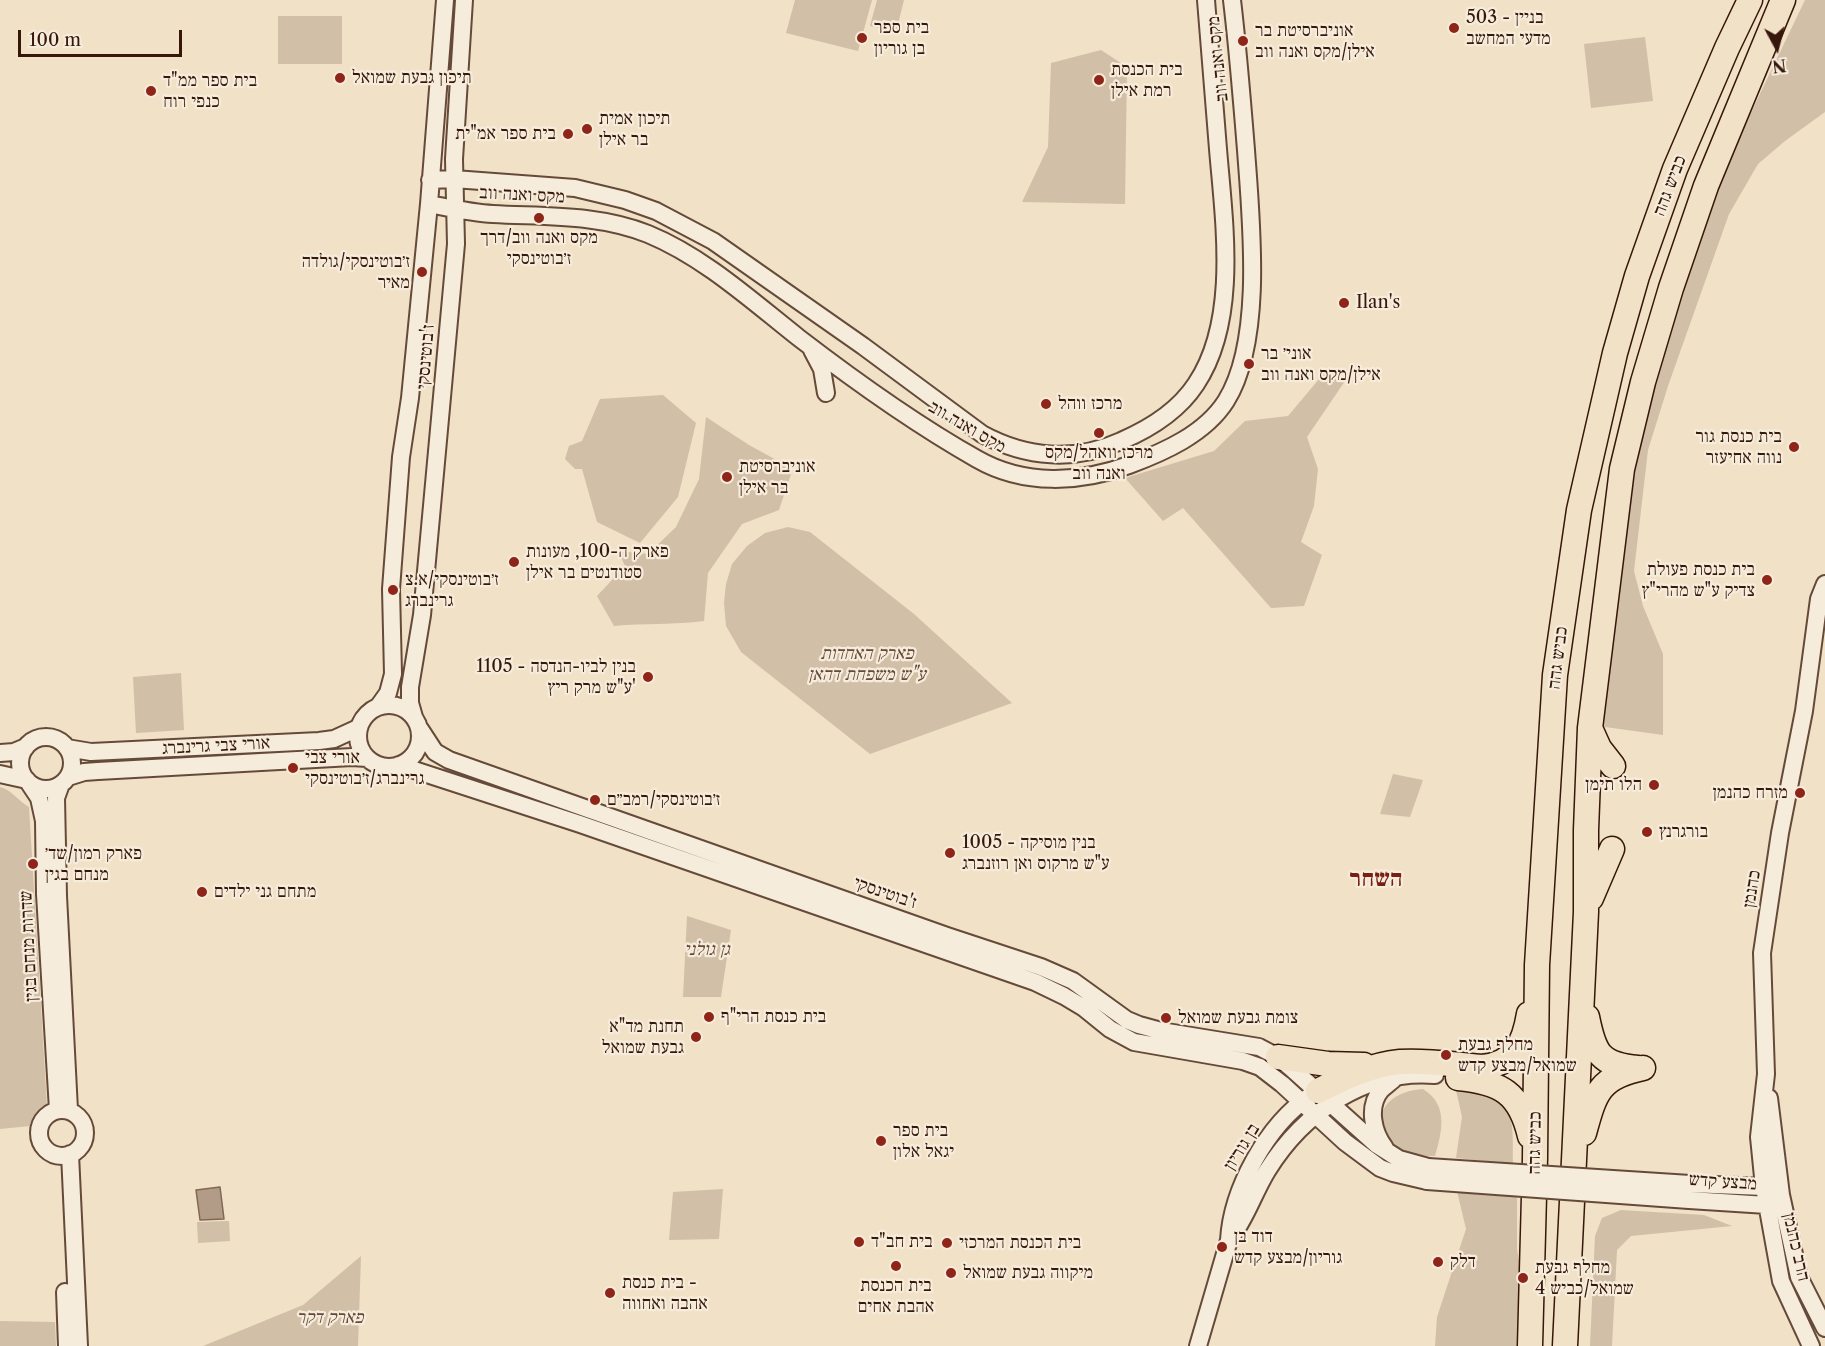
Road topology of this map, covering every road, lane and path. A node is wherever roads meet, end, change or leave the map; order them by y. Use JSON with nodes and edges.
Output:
{"nodes":[{"id":1,"x":445,"y":0,"type":"edge"},
{"id":2,"x":464,"y":0,"type":"edge"},
{"id":3,"x":1206,"y":0,"type":"edge"},
{"id":4,"x":1232,"y":0,"type":"edge"},
{"id":5,"x":1750,"y":0,"type":"edge"},
{"id":6,"x":1783,"y":0,"type":"edge"},
{"id":7,"x":454,"y":179,"type":"junction"},
{"id":8,"x":430,"y":180,"type":"junction"},
{"id":9,"x":429,"y":204,"type":"junction"},
{"id":10,"x":455,"y":209,"type":"junction"},
{"id":11,"x":805,"y":342,"type":"junction"},
{"id":12,"x":826,"y":393,"type":"dead end"},
{"id":13,"x":1822,"y":591,"type":"edge"},
{"id":14,"x":378,"y":707,"type":"junction"},
{"id":15,"x":417,"y":723,"type":"junction"},
{"id":16,"x":358,"y":728,"type":"junction"},
{"id":17,"x":1590,"y":728,"type":"junction"},
{"id":18,"x":26,"y":747,"type":"junction"},
{"id":19,"x":67,"y":748,"type":"junction"},
{"id":20,"x":0,"y":753,"type":"edge"},
{"id":21,"x":367,"y":758,"type":"junction"},
{"id":22,"x":399,"y":765,"type":"junction"},
{"id":23,"x":1613,"y":766,"type":"dead end"},
{"id":24,"x":0,"y":774,"type":"edge"},
{"id":25,"x":28,"y":781,"type":"junction"},
{"id":26,"x":64,"y":781,"type":"junction"},
{"id":27,"x":1612,"y":849,"type":"dead end"},
{"id":28,"x":1586,"y":912,"type":"junction"},
{"id":29,"x":1537,"y":965,"type":"junction"},
{"id":30,"x":1582,"y":971,"type":"junction"},
{"id":31,"x":1278,"y":1057,"type":"junction"},
{"id":32,"x":1394,"y":1070,"type":"junction"},
{"id":33,"x":1766,"y":1074,"type":"junction"},
{"id":34,"x":1435,"y":1075,"type":"joint"},
{"id":35,"x":1310,"y":1103,"type":"junction"},
{"id":36,"x":63,"y":1111,"type":"junction"},
{"id":37,"x":1316,"y":1115,"type":"junction"},
{"id":38,"x":1342,"y":1138,"type":"junction"},
{"id":39,"x":1284,"y":1146,"type":"junction"},
{"id":40,"x":1389,"y":1154,"type":"junction"},
{"id":41,"x":65,"y":1155,"type":"junction"},
{"id":42,"x":1535,"y":1158,"type":"junction"},
{"id":43,"x":1573,"y":1173,"type":"junction"},
{"id":44,"x":1428,"y":1174,"type":"junction"},
{"id":45,"x":1764,"y":1187,"type":"junction"},
{"id":46,"x":1690,"y":1192,"type":"junction"},
{"id":47,"x":1781,"y":1195,"type":"junction"},
{"id":48,"x":1767,"y":1204,"type":"junction"},
{"id":49,"x":1229,"y":1240,"type":"junction"},
{"id":50,"x":1825,"y":1328,"type":"edge"},
{"id":51,"x":67,"y":1346,"type":"edge"},
{"id":52,"x":79,"y":1346,"type":"edge"},
{"id":53,"x":1198,"y":1346,"type":"edge"},
{"id":54,"x":1530,"y":1346,"type":"edge"},
{"id":55,"x":1565,"y":1346,"type":"edge"},
{"id":56,"x":1811,"y":1346,"type":"edge"}],
"edges":[{"from":1,"to":8,"type":"street","name":"ז'בוטינסקי"},
{"from":2,"to":7,"type":"street","name":"ז'בוטינסקי"},
{"from":3,"to":7,"type":"street","name":"מקס ואנה ווב"},
{"from":4,"to":11,"type":"street","name":"מקס ואנה ווב"},
{"from":5,"to":29,"type":"highway","name":"כביש גהה"},
{"from":6,"to":17,"type":"highway","name":"כביש גהה"},
{"from":7,"to":8,"type":"street","name":"מקס ואנה ווב"},
{"from":7,"to":10,"type":"street","name":"ז'בוטינסקי"},
{"from":8,"to":9,"type":"street","name":"ז'בוטינסקי"},
{"from":9,"to":10,"type":"street","name":"מקס ואנה ווב"},
{"from":9,"to":14,"type":"street","name":"ז'בוטינסקי"},
{"from":10,"to":11,"type":"street","name":"מקס ואנה ווב"},
{"from":10,"to":15,"type":"street","name":"ז'בוטינסקי"},
{"from":11,"to":12,"type":"street"},
{"from":13,"to":33,"type":"street","name":"כהנמן"},
{"from":14,"to":15,"type":"street"},
{"from":14,"to":16,"type":"street"},
{"from":15,"to":22,"type":"street"},
{"from":15,"to":31,"type":"street","name":"ז'בוטינסקי"},
{"from":16,"to":19,"type":"street","name":"אורי צבי גרינברג"},
{"from":16,"to":21,"type":"street"},
{"from":17,"to":23,"type":"highway"},
{"from":17,"to":28,"type":"highway","name":"כביש גהה"},
{"from":18,"to":19,"type":"street"},
{"from":18,"to":20,"type":"street"},
{"from":18,"to":25,"type":"street"},
{"from":19,"to":26,"type":"street"},
{"from":21,"to":22,"type":"street"},
{"from":21,"to":26,"type":"street","name":"אורי צבי גרינברג"},
{"from":22,"to":35,"type":"street","name":"ז'בוטינסקי"},
{"from":24,"to":25,"type":"street"},
{"from":25,"to":26,"type":"street"},
{"from":25,"to":36,"type":"street","name":"שדרות מנחם בגין"},
{"from":26,"to":36,"type":"street","name":"שדרות מנחם בגין"},
{"from":27,"to":28,"type":"highway"},
{"from":28,"to":30,"type":"highway","name":"כביש גהה"},
{"from":29,"to":32,"type":"highway"},
{"from":29,"to":42,"type":"highway","name":"כביש גהה"},
{"from":30,"to":43,"type":"highway","name":"כביש גהה"},
{"from":30,"to":43,"type":"highway"},
{"from":31,"to":32,"type":"highway"},
{"from":31,"to":35,"type":"street","name":"ז'בוטינסקי"},
{"from":32,"to":34,"type":"street"},
{"from":32,"to":35,"type":"highway"},
{"from":32,"to":40,"type":"street"},
{"from":33,"to":45,"type":"street","name":"כהנמן"},
{"from":33,"to":47,"type":"street","name":"הרב כהנמן"},
{"from":34,"to":42,"type":"highway"},
{"from":35,"to":37,"type":"street","name":"בן גוריון"},
{"from":35,"to":40,"type":"street","name":"מבצע קדש"},
{"from":35,"to":49,"type":"street","name":"בן גוריון"},
{"from":36,"to":41,"type":"street"},
{"from":36,"to":41,"type":"street"},
{"from":37,"to":38,"type":"street","name":"מבצע קדש"},
{"from":37,"to":39,"type":"street","name":"בן גוריון"},
{"from":38,"to":39,"type":"street"},
{"from":38,"to":44,"type":"street","name":"מבצע קדש"},
{"from":39,"to":49,"type":"street","name":"בן גוריון"},
{"from":40,"to":44,"type":"street","name":"מבצע קדש"},
{"from":41,"to":51,"type":"street"},
{"from":41,"to":52,"type":"street"},
{"from":42,"to":54,"type":"highway","name":"כביש גהה"},
{"from":43,"to":55,"type":"highway","name":"כביש גהה"},
{"from":44,"to":46,"type":"street","name":"מבצע קדש","bridge":true},
{"from":45,"to":46,"type":"street","name":"מבצע קדש"},
{"from":45,"to":47,"type":"street","name":"מבצע קדש"},
{"from":45,"to":48,"type":"street","name":"הרב כהנמן"},
{"from":46,"to":48,"type":"street","name":"מבצע קדש"},
{"from":47,"to":48,"type":"street","name":"מבצע קדש"},
{"from":47,"to":50,"type":"street"},
{"from":48,"to":56,"type":"street","name":"הרב כהנמן"},
{"from":49,"to":53,"type":"street","name":"בן גוריון"}]}
